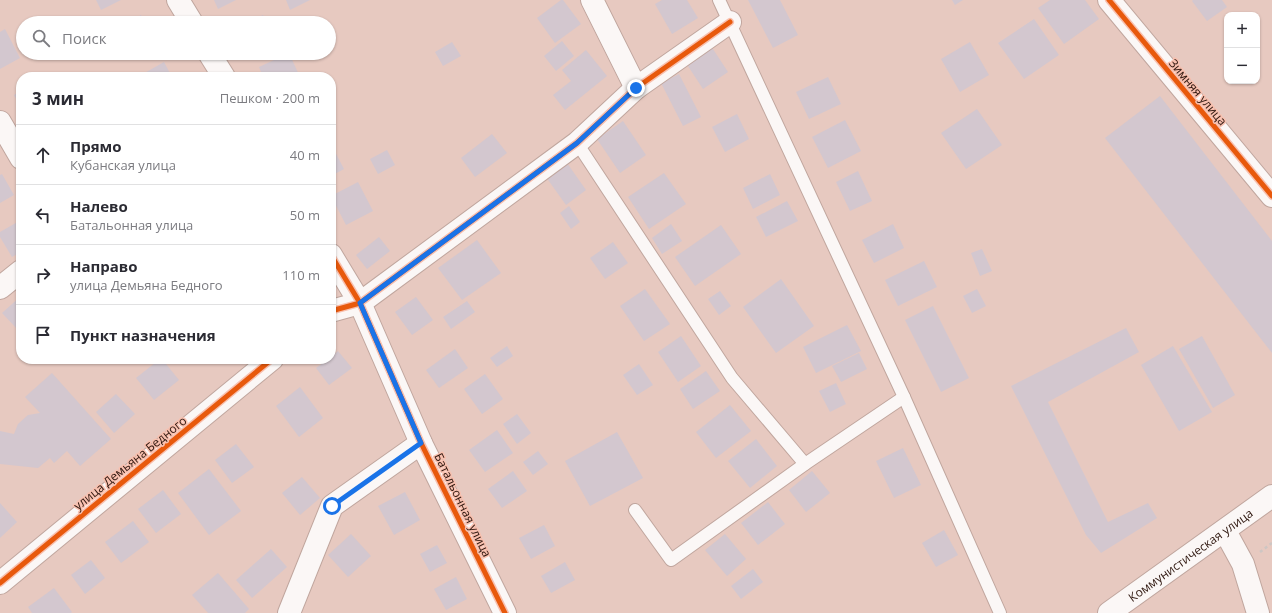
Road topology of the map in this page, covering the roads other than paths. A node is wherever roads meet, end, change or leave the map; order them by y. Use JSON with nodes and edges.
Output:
{"nodes":[{"id":1,"x":178,"y":0,"type":"edge"},
{"id":2,"x":592,"y":0,"type":"edge"},
{"id":3,"x":719,"y":0,"type":"edge"},
{"id":4,"x":1108,"y":0,"type":"edge"},
{"id":5,"x":188,"y":16,"type":"edge"},
{"id":6,"x":730,"y":22,"type":"junction"},
{"id":7,"x":213,"y":60,"type":"edge"},
{"id":8,"x":221,"y":72,"type":"edge"},
{"id":9,"x":636,"y":88,"type":"junction"},
{"id":10,"x":0,"y":122,"type":"edge"},
{"id":11,"x":577,"y":143,"type":"junction"},
{"id":12,"x":16,"y":149,"type":"edge"},
{"id":13,"x":1272,"y":196,"type":"edge"},
{"id":14,"x":336,"y":263,"type":"edge"},
{"id":15,"x":16,"y":274,"type":"edge"},
{"id":16,"x":0,"y":288,"type":"edge"},
{"id":17,"x":360,"y":303,"type":"junction"},
{"id":18,"x":336,"y":310,"type":"edge"},
{"id":19,"x":266,"y":364,"type":"edge"},
{"id":20,"x":904,"y":397,"type":"junction"},
{"id":21,"x":421,"y":443,"type":"junction"},
{"id":22,"x":805,"y":464,"type":"junction"},
{"id":23,"x":1272,"y":496,"type":"edge"},
{"id":24,"x":635,"y":510,"type":"dead end"},
{"id":25,"x":1225,"y":531,"type":"junction"},
{"id":26,"x":0,"y":583,"type":"edge"},
{"id":27,"x":289,"y":613,"type":"edge"},
{"id":28,"x":505,"y":613,"type":"edge"},
{"id":29,"x":1000,"y":613,"type":"edge"},
{"id":30,"x":1109,"y":613,"type":"edge"},
{"id":31,"x":1258,"y":613,"type":"edge"}],
"edges":[{"from":1,"to":5,"type":"street"},
{"from":2,"to":9,"type":"street"},
{"from":3,"to":6,"type":"lane"},
{"from":4,"to":13,"type":"street","name":"Зимняя улица"},
{"from":6,"to":9,"type":"street"},
{"from":6,"to":20,"type":"lane"},
{"from":7,"to":8,"type":"street"},
{"from":9,"to":11,"type":"street"},
{"from":10,"to":12,"type":"street"},
{"from":11,"to":17,"type":"street"},
{"from":11,"to":22,"type":"lane"},
{"from":14,"to":17,"type":"street","name":"Батальонная улица"},
{"from":15,"to":16,"type":"street"},
{"from":17,"to":18,"type":"street"},
{"from":17,"to":21,"type":"street","name":"Батальонная улица"},
{"from":19,"to":26,"type":"street","name":"улица Демьяна Бедного"},
{"from":20,"to":22,"type":"lane"},
{"from":20,"to":29,"type":"lane"},
{"from":21,"to":27,"type":"street"},
{"from":21,"to":28,"type":"street","name":"Батальонная улица"},
{"from":22,"to":24,"type":"lane"},
{"from":23,"to":25,"type":"street","name":"Коммунистическая улица"},
{"from":25,"to":30,"type":"street","name":"Коммунистическая улица"},
{"from":25,"to":31,"type":"street"}]}
